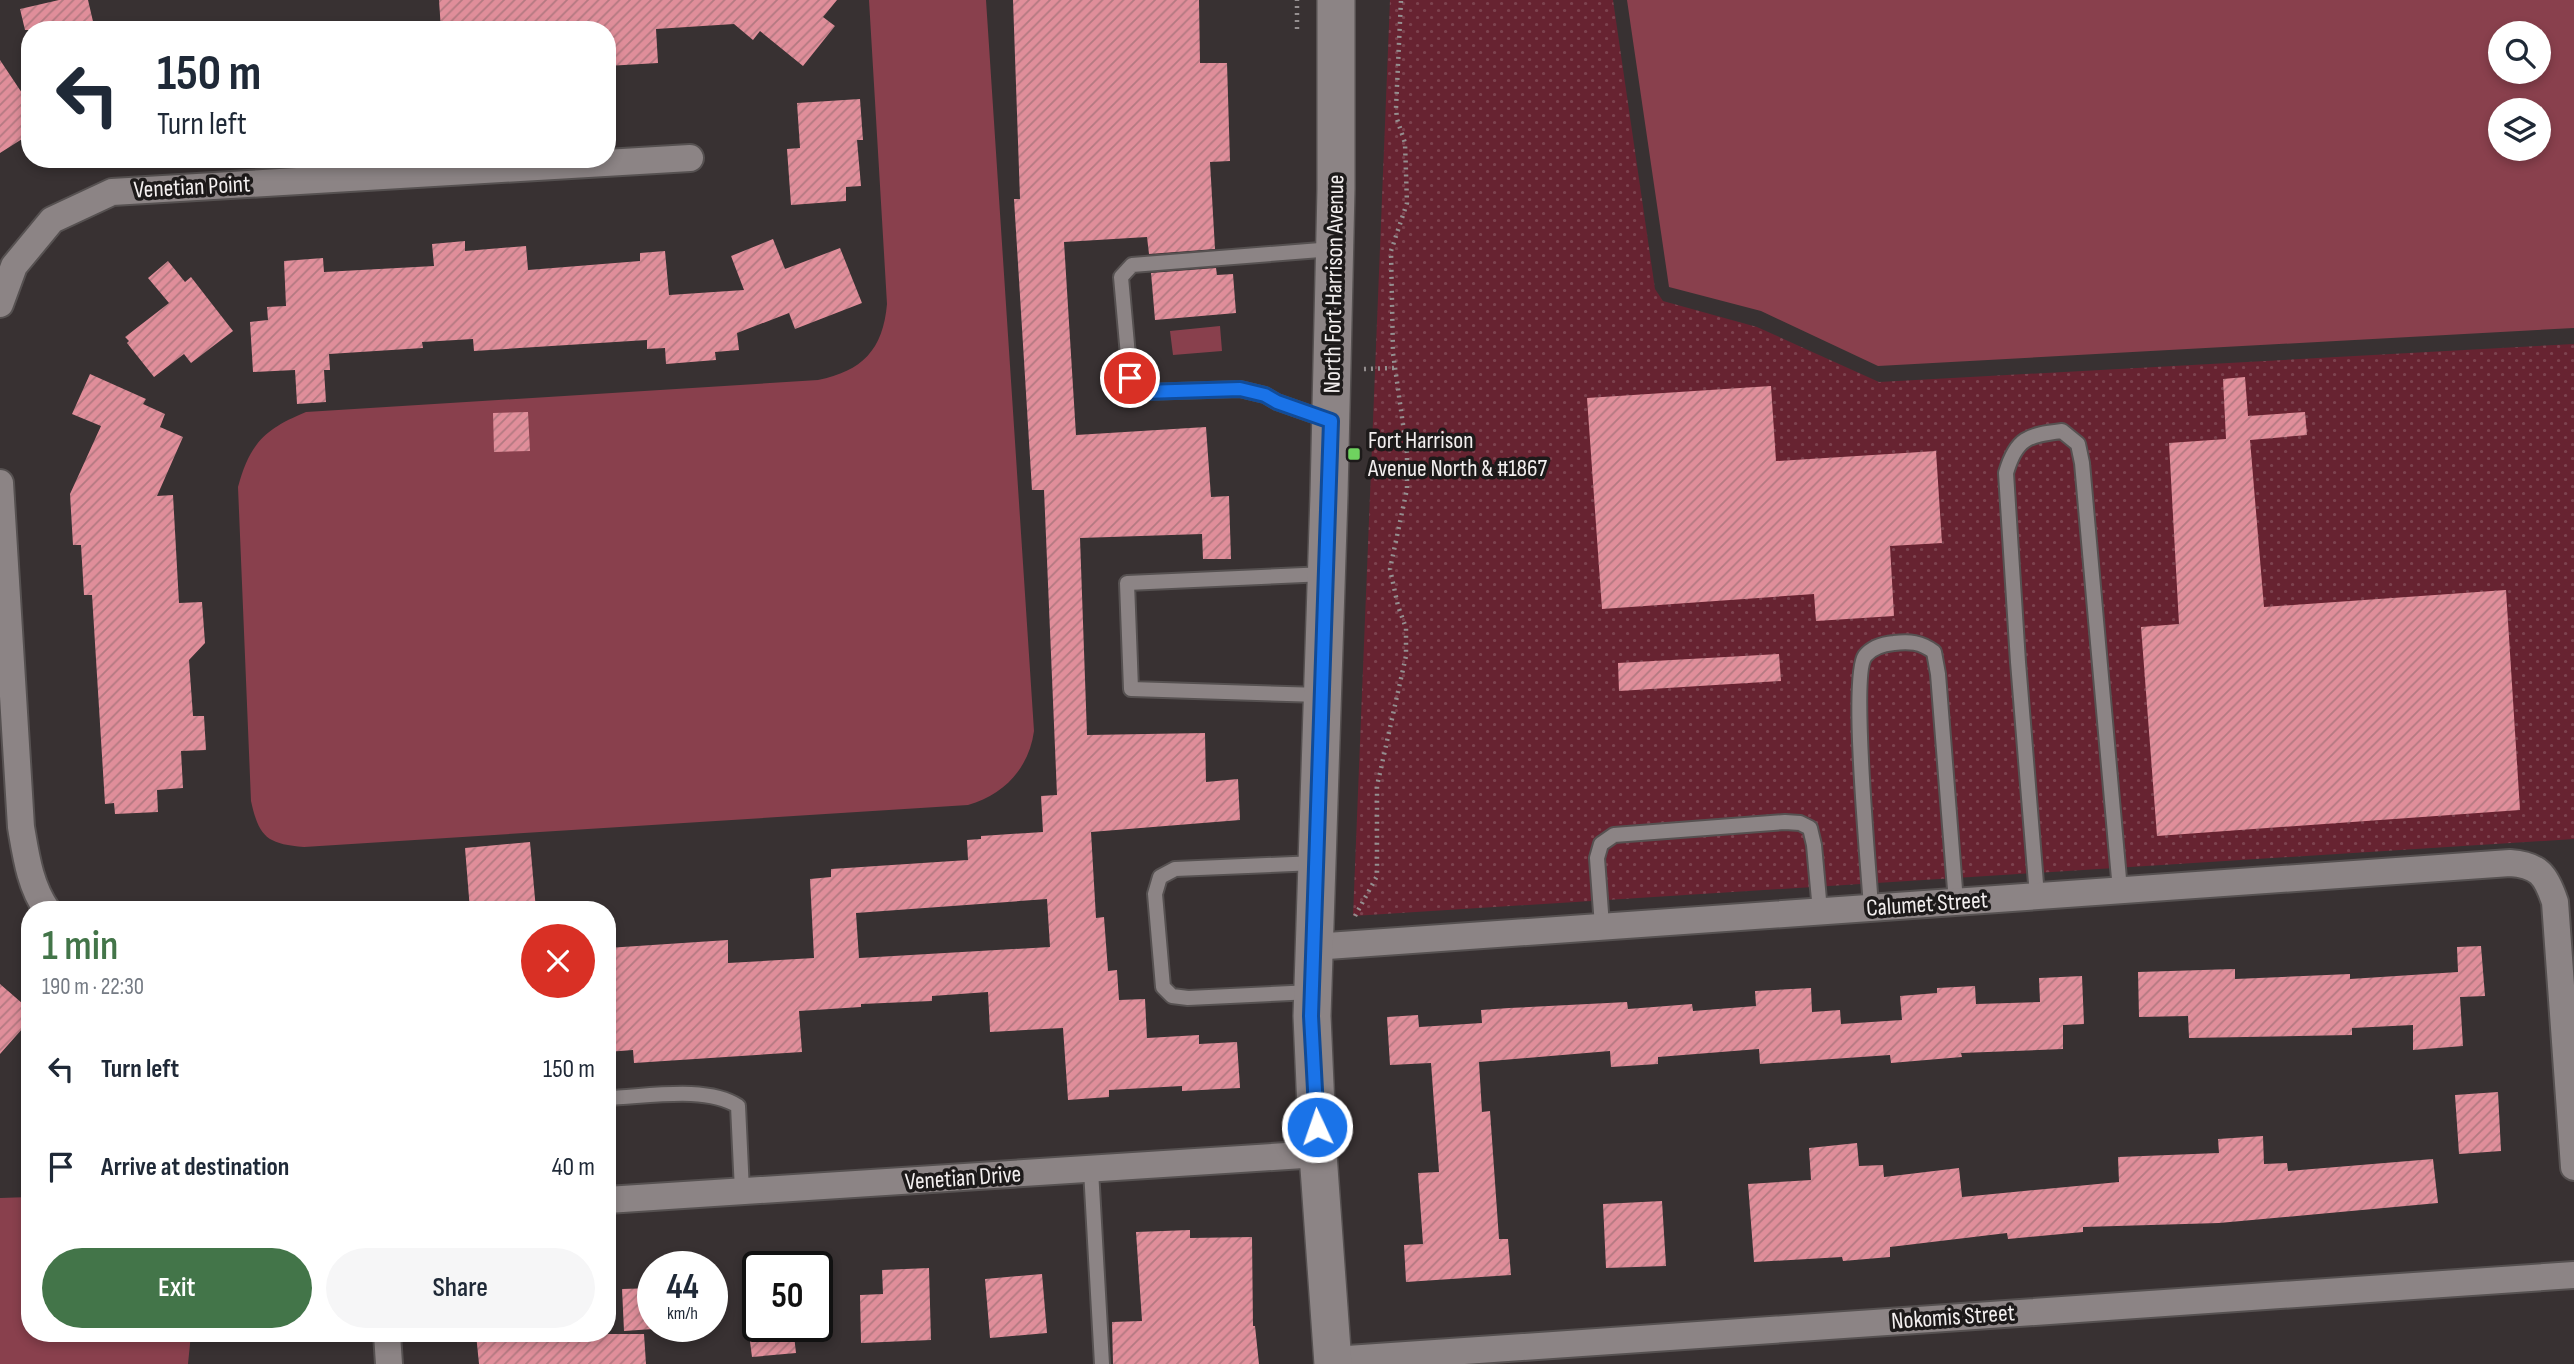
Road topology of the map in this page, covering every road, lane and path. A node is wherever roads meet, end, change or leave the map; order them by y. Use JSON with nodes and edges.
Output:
{"nodes":[{"id":1,"x":1297,"y":0,"type":"edge"},
{"id":2,"x":1336,"y":0,"type":"edge"},
{"id":3,"x":1401,"y":0,"type":"edge"},
{"id":4,"x":1297,"y":29,"type":"dead end"},
{"id":5,"x":690,"y":158,"type":"dead end"},
{"id":6,"x":616,"y":162,"type":"edge"},
{"id":7,"x":520,"y":168,"type":"edge"},
{"id":8,"x":1335,"y":249,"type":"junction"},
{"id":9,"x":0,"y":304,"type":"edge"},
{"id":10,"x":1331,"y":421,"type":"junction"},
{"id":11,"x":0,"y":483,"type":"edge"},
{"id":12,"x":1326,"y":574,"type":"junction"},
{"id":13,"x":1322,"y":695,"type":"junction"},
{"id":14,"x":1316,"y":863,"type":"junction"},
{"id":15,"x":2120,"y":890,"type":"junction"},
{"id":16,"x":2037,"y":896,"type":"junction"},
{"id":17,"x":41,"y":901,"type":"edge"},
{"id":18,"x":1956,"y":902,"type":"junction"},
{"id":19,"x":1871,"y":908,"type":"junction"},
{"id":20,"x":1820,"y":911,"type":"junction"},
{"id":21,"x":1602,"y":926,"type":"junction"},
{"id":22,"x":1350,"y":944,"type":"junction"},
{"id":23,"x":1313,"y":947,"type":"junction"},
{"id":24,"x":1312,"y":992,"type":"junction"},
{"id":25,"x":616,"y":1098,"type":"edge"},
{"id":26,"x":1318,"y":1154,"type":"junction"},
{"id":27,"x":2574,"y":1167,"type":"edge"},
{"id":28,"x":1091,"y":1170,"type":"junction"},
{"id":29,"x":742,"y":1191,"type":"junction"},
{"id":30,"x":616,"y":1199,"type":"edge"},
{"id":31,"x":2574,"y":1275,"type":"edge"},
{"id":32,"x":388,"y":1342,"type":"edge"},
{"id":33,"x":1333,"y":1362,"type":"edge"},
{"id":34,"x":389,"y":1364,"type":"edge"},
{"id":35,"x":1102,"y":1364,"type":"edge"}],
"edges":[{"from":1,"to":4,"type":"path"},
{"from":2,"to":8,"type":"main road","name":"North Fort Harrison Avenue"},
{"from":3,"to":22,"type":"path"},
{"from":5,"to":6,"type":"street","name":"Venetian Point"},
{"from":7,"to":9,"type":"street","name":"Venetian Point"},
{"from":8,"to":10,"type":"main road","name":"North Fort Harrison Avenue"},
{"from":8,"to":10,"type":"lane"},
{"from":10,"to":12,"type":"main road","name":"North Fort Harrison Avenue"},
{"from":11,"to":17,"type":"street"},
{"from":12,"to":13,"type":"main road","name":"North Fort Harrison Avenue"},
{"from":12,"to":13,"type":"lane"},
{"from":13,"to":14,"type":"main road","name":"North Fort Harrison Avenue"},
{"from":14,"to":23,"type":"main road","name":"North Fort Harrison Avenue"},
{"from":14,"to":24,"type":"lane"},
{"from":15,"to":16,"type":"street","name":"Calumet Street"},
{"from":15,"to":16,"type":"lane"},
{"from":15,"to":27,"type":"street","name":"Calumet Street"},
{"from":16,"to":18,"type":"street","name":"Calumet Street"},
{"from":18,"to":19,"type":"street","name":"Calumet Street"},
{"from":18,"to":19,"type":"lane"},
{"from":19,"to":20,"type":"street","name":"Calumet Street"},
{"from":20,"to":21,"type":"street","name":"Calumet Street"},
{"from":20,"to":21,"type":"lane"},
{"from":21,"to":22,"type":"street","name":"Calumet Street"},
{"from":22,"to":23,"type":"street","name":"Calumet Street"},
{"from":23,"to":24,"type":"main road","name":"North Fort Harrison Avenue"},
{"from":24,"to":26,"type":"main road","name":"North Fort Harrison Avenue"},
{"from":25,"to":29,"type":"lane"},
{"from":26,"to":28,"type":"street","name":"Venetian Drive"},
{"from":26,"to":33,"type":"main road","name":"North Fort Harrison Avenue"},
{"from":28,"to":29,"type":"street","name":"Venetian Drive"},
{"from":28,"to":35,"type":"lane"},
{"from":29,"to":30,"type":"street","name":"Venetian Drive"},
{"from":31,"to":33,"type":"street","name":"Nokomis Street"},
{"from":32,"to":34,"type":"street"}]}
